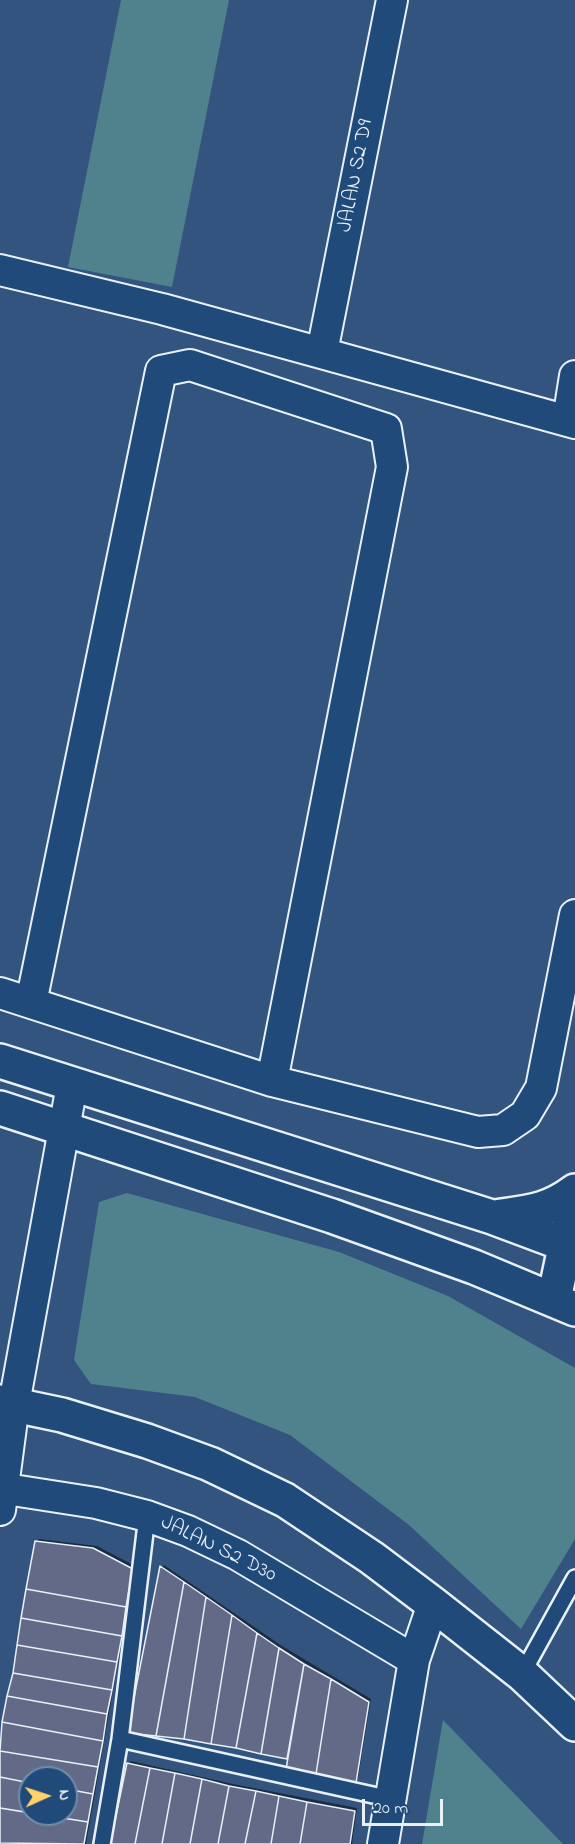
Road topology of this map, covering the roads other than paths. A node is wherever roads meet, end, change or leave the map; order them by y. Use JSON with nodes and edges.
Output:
{"nodes":[{"id":1,"x":392,"y":0,"type":"edge"},
{"id":2,"x":0,"y":270,"type":"edge"},
{"id":3,"x":322,"y":352,"type":"junction"},
{"id":4,"x":575,"y":376,"type":"edge"},
{"id":5,"x":572,"y":422,"type":"edge"},
{"id":6,"x":575,"y":915,"type":"edge"},
{"id":7,"x":0,"y":993,"type":"edge"},
{"id":8,"x":31,"y":1003,"type":"junction"},
{"id":9,"x":0,"y":1061,"type":"edge"},
{"id":10,"x":272,"y":1081,"type":"junction"},
{"id":11,"x":72,"y":1085,"type":"junction"},
{"id":12,"x":0,"y":1108,"type":"edge"},
{"id":13,"x":65,"y":1129,"type":"junction"},
{"id":14,"x":575,"y":1191,"type":"edge"},
{"id":15,"x":575,"y":1202,"type":"edge"},
{"id":16,"x":492,"y":1217,"type":"junction"},
{"id":17,"x":571,"y":1247,"type":"edge"},
{"id":18,"x":564,"y":1304,"type":"edge"},
{"id":19,"x":7,"y":1403,"type":"edge"},
{"id":20,"x":1,"y":1495,"type":"edge"},
{"id":21,"x":147,"y":1516,"type":"junction"},
{"id":22,"x":575,"y":1578,"type":"edge"},
{"id":23,"x":433,"y":1604,"type":"junction"},
{"id":24,"x":414,"y":1660,"type":"junction"},
{"id":25,"x":522,"y":1674,"type":"junction"},
{"id":26,"x":575,"y":1724,"type":"edge"},
{"id":27,"x":120,"y":1739,"type":"junction"},
{"id":28,"x":391,"y":1799,"type":"junction"},
{"id":29,"x":102,"y":1844,"type":"edge"},
{"id":30,"x":383,"y":1844,"type":"edge"}],
"edges":[{"from":1,"to":3,"type":"street","name":"JALAN S2 D9"},
{"from":2,"to":3,"type":"street"},
{"from":3,"to":5,"type":"street"},
{"from":4,"to":5,"type":"street"},
{"from":6,"to":10,"type":"street"},
{"from":7,"to":8,"type":"street"},
{"from":8,"to":10,"type":"street"},
{"from":8,"to":10,"type":"street"},
{"from":9,"to":11,"type":"main road"},
{"from":11,"to":13,"type":"street"},
{"from":11,"to":16,"type":"main road"},
{"from":12,"to":13,"type":"main road"},
{"from":13,"to":18,"type":"main road"},
{"from":13,"to":19,"type":"street"},
{"from":14,"to":16,"type":"main road"},
{"from":15,"to":17,"type":"main road"},
{"from":16,"to":17,"type":"main road"},
{"from":17,"to":18,"type":"main road"},
{"from":19,"to":20,"type":"street"},
{"from":19,"to":23,"type":"main road"},
{"from":20,"to":21,"type":"street","name":"JALAN S2 D30"},
{"from":21,"to":24,"type":"street","name":"JALAN S2 D30"},
{"from":21,"to":27,"type":"lane"},
{"from":22,"to":25,"type":"lane"},
{"from":23,"to":24,"type":"street"},
{"from":23,"to":25,"type":"main road"},
{"from":24,"to":28,"type":"street"},
{"from":25,"to":26,"type":"main road"},
{"from":27,"to":28,"type":"lane"},
{"from":27,"to":29,"type":"lane"},
{"from":28,"to":30,"type":"street"}]}
